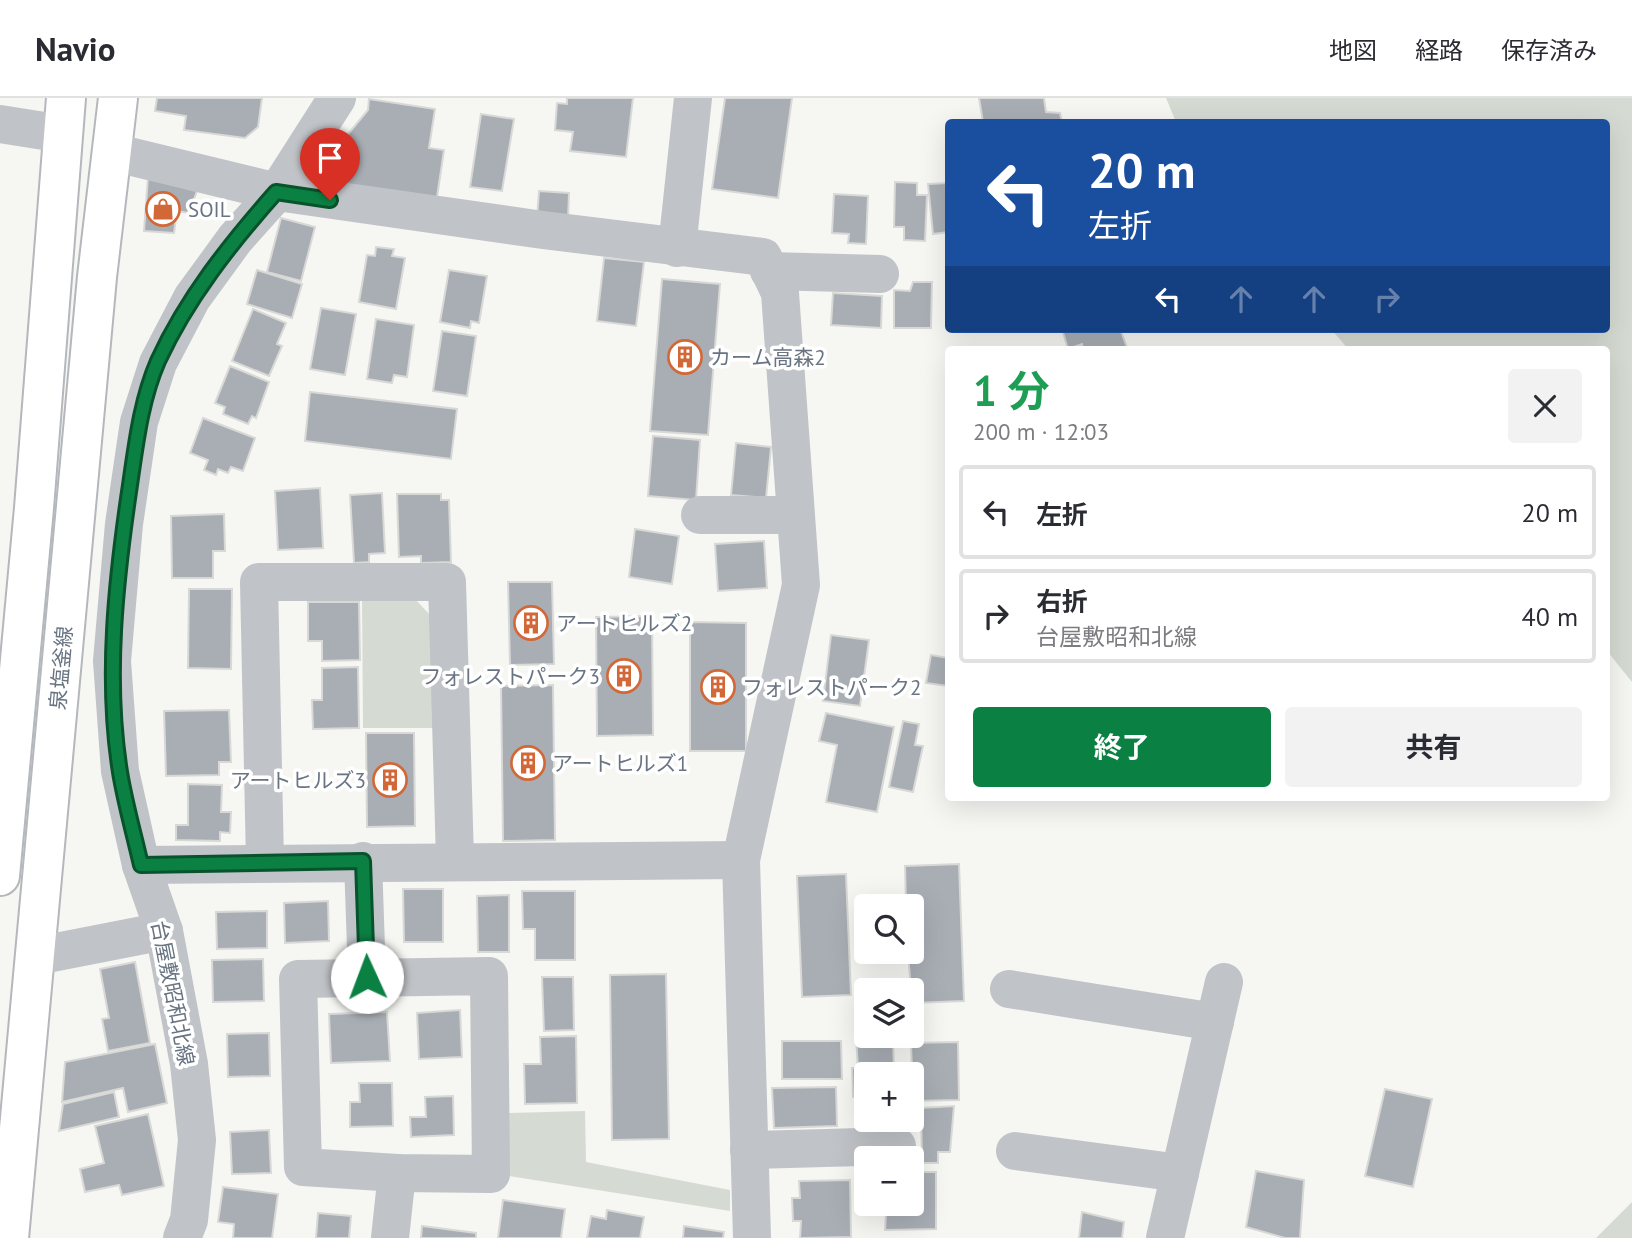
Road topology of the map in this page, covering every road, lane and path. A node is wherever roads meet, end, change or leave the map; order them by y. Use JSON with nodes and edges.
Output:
{"nodes":[{"id":1,"x":118,"y":98,"type":"edge"},
{"id":2,"x":337,"y":98,"type":"edge"},
{"id":3,"x":693,"y":98,"type":"edge"},
{"id":4,"x":65,"y":116,"type":"edge"},
{"id":5,"x":0,"y":124,"type":"edge"},
{"id":6,"x":112,"y":152,"type":"junction"},
{"id":7,"x":276,"y":192,"type":"junction"},
{"id":8,"x":677,"y":248,"type":"junction"},
{"id":9,"x":769,"y":271,"type":"junction"},
{"id":10,"x":880,"y":274,"type":"dead end"},
{"id":11,"x":700,"y":515,"type":"dead end"},
{"id":12,"x":795,"y":516,"type":"junction"},
{"id":13,"x":455,"y":860,"type":"junction"},
{"id":14,"x":741,"y":860,"type":"junction"},
{"id":15,"x":363,"y":861,"type":"junction"},
{"id":16,"x":265,"y":862,"type":"junction"},
{"id":17,"x":141,"y":865,"type":"junction"},
{"id":18,"x":0,"y":876,"type":"edge"},
{"id":19,"x":164,"y":931,"type":"junction"},
{"id":20,"x":36,"y":956,"type":"junction"},
{"id":21,"x":367,"y":977,"type":"junction"},
{"id":22,"x":1224,"y":982,"type":"dead end"},
{"id":23,"x":1009,"y":989,"type":"dead end"},
{"id":24,"x":1215,"y":1022,"type":"junction"},
{"id":25,"x":854,"y":1147,"type":"edge"},
{"id":26,"x":749,"y":1150,"type":"junction"},
{"id":27,"x":1015,"y":1151,"type":"dead end"},
{"id":28,"x":397,"y":1173,"type":"junction"},
{"id":29,"x":1180,"y":1173,"type":"junction"},
{"id":30,"x":9,"y":1238,"type":"edge"},
{"id":31,"x":182,"y":1238,"type":"edge"},
{"id":32,"x":390,"y":1238,"type":"edge"},
{"id":33,"x":752,"y":1238,"type":"edge"},
{"id":34,"x":1165,"y":1238,"type":"edge"}],
"edges":[{"from":1,"to":6,"type":"main road","name":"泉塩釜線"},
{"from":2,"to":7,"type":"street","name":"台屋敷昭和北線"},
{"from":3,"to":8,"type":"street"},
{"from":4,"to":5,"type":"street"},
{"from":4,"to":18,"type":"main road","name":"泉塩釜線"},
{"from":6,"to":7,"type":"street"},
{"from":6,"to":20,"type":"main road","name":"泉塩釜線"},
{"from":7,"to":8,"type":"street"},
{"from":7,"to":17,"type":"street","name":"台屋敷昭和北線"},
{"from":8,"to":9,"type":"street"},
{"from":9,"to":10,"type":"street"},
{"from":9,"to":12,"type":"street"},
{"from":11,"to":12,"type":"street"},
{"from":12,"to":14,"type":"street"},
{"from":13,"to":14,"type":"street"},
{"from":13,"to":15,"type":"street"},
{"from":13,"to":16,"type":"street"},
{"from":14,"to":26,"type":"street"},
{"from":15,"to":16,"type":"street"},
{"from":15,"to":21,"type":"street"},
{"from":16,"to":17,"type":"street"},
{"from":17,"to":19,"type":"street","name":"台屋敷昭和北線"},
{"from":19,"to":20,"type":"street"},
{"from":19,"to":31,"type":"street","name":"台屋敷昭和北線"},
{"from":20,"to":30,"type":"main road","name":"泉塩釜線"},
{"from":21,"to":28,"type":"street"},
{"from":21,"to":28,"type":"street"},
{"from":22,"to":24,"type":"street"},
{"from":23,"to":24,"type":"street"},
{"from":24,"to":29,"type":"street"},
{"from":25,"to":26,"type":"street"},
{"from":26,"to":33,"type":"street"},
{"from":27,"to":29,"type":"street"},
{"from":28,"to":32,"type":"street"},
{"from":29,"to":34,"type":"street"}]}
